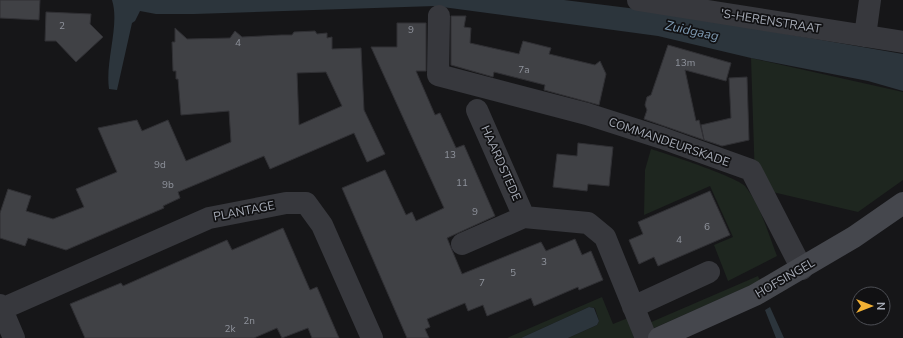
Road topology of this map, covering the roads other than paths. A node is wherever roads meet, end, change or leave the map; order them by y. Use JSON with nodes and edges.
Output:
{"nodes":[{"id":1,"x":643,"y":0,"type":"edge"},
{"id":2,"x":870,"y":0,"type":"edge"},
{"id":3,"x":439,"y":16,"type":"dead end"},
{"id":4,"x":865,"y":36,"type":"junction"},
{"id":5,"x":903,"y":42,"type":"edge"},
{"id":6,"x":477,"y":110,"type":"dead end"},
{"id":7,"x":903,"y":203,"type":"edge"},
{"id":8,"x":524,"y":217,"type":"junction"},
{"id":9,"x":462,"y":244,"type":"dead end"},
{"id":10,"x":802,"y":269,"type":"junction"},
{"id":11,"x":709,"y":272,"type":"dead end"},
{"id":12,"x":633,"y":306,"type":"junction"},
{"id":13,"x":1,"y":307,"type":"edge"},
{"id":14,"x":14,"y":338,"type":"edge"},
{"id":15,"x":372,"y":338,"type":"edge"},
{"id":16,"x":646,"y":338,"type":"edge"},
{"id":17,"x":659,"y":338,"type":"edge"}],
"edges":[{"from":1,"to":4,"type":"street","name":"'S-HERENSTRAAT"},
{"from":2,"to":4,"type":"street"},
{"from":3,"to":10,"type":"street","name":"COMMANDEURSKADE"},
{"from":4,"to":5,"type":"street","name":"'S-HERENSTRAAT"},
{"from":6,"to":8,"type":"street","name":"HAARDSTEDE"},
{"from":7,"to":10,"type":"street","name":"HOFSINGEL"},
{"from":8,"to":9,"type":"street"},
{"from":8,"to":12,"type":"street"},
{"from":10,"to":17,"type":"street","name":"HOFSINGEL"},
{"from":11,"to":12,"type":"street"},
{"from":12,"to":16,"type":"street"},
{"from":13,"to":14,"type":"street"},
{"from":13,"to":15,"type":"street","name":"PLANTAGE"}]}
